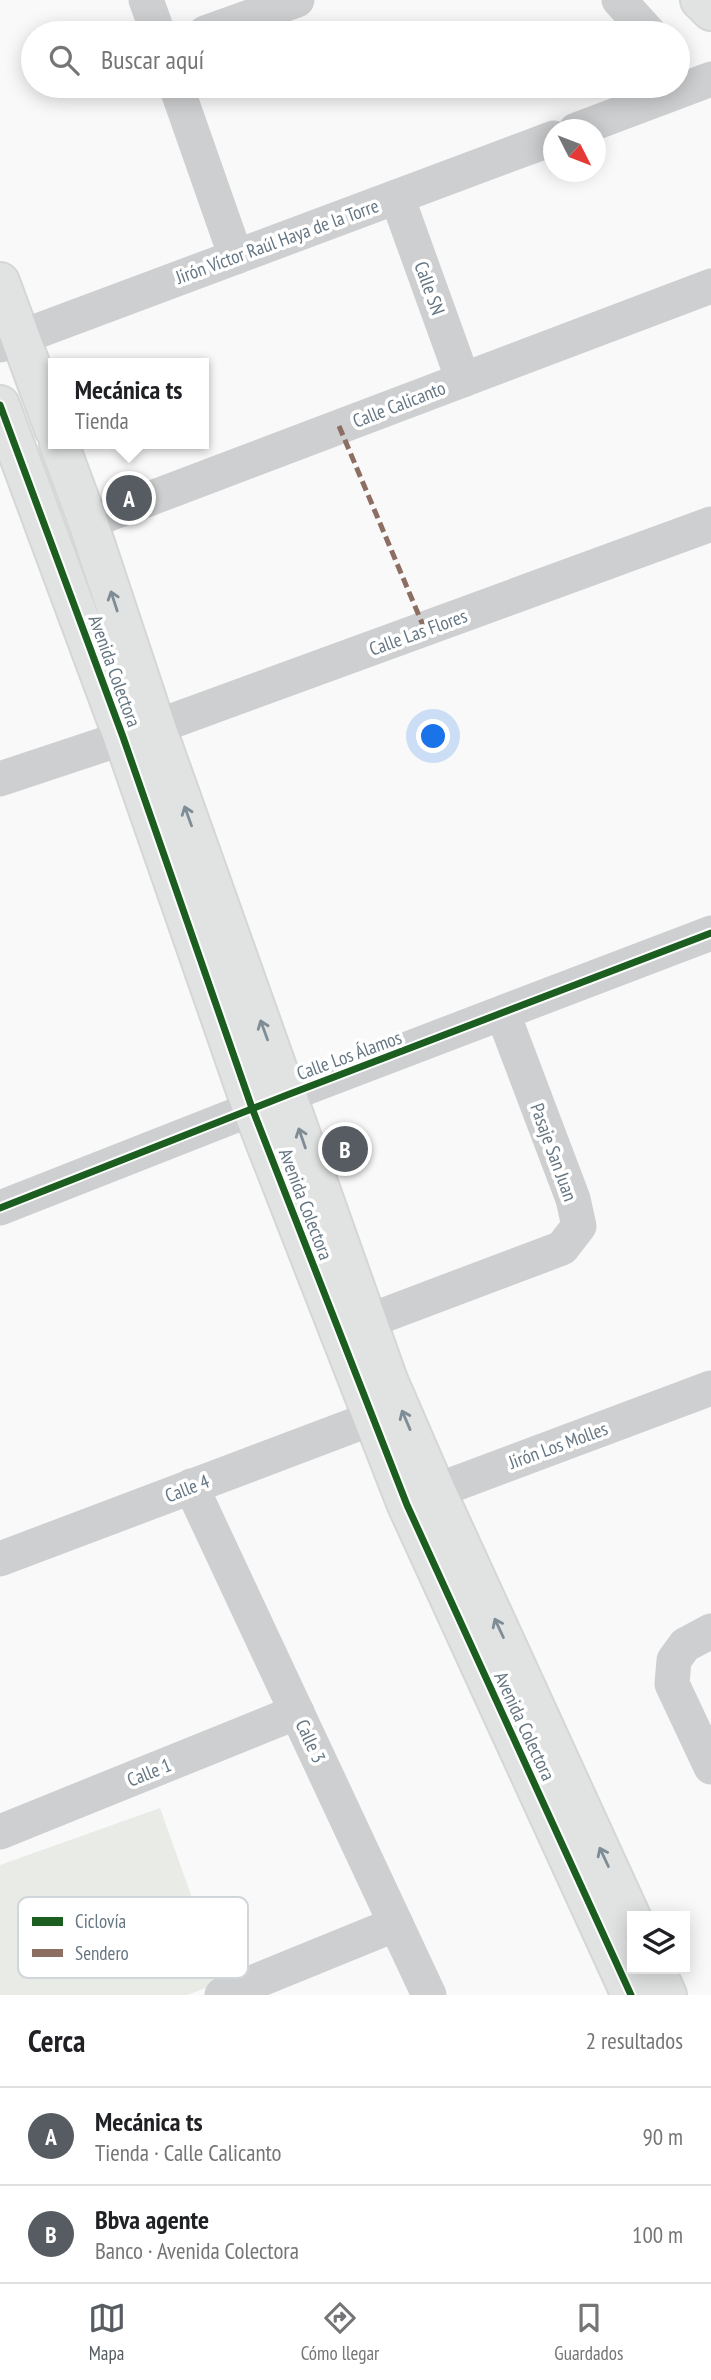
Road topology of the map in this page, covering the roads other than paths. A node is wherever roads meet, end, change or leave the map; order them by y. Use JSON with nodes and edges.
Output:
{"nodes":[{"id":1,"x":146,"y":0,"type":"edge"},
{"id":2,"x":297,"y":0,"type":"edge"},
{"id":3,"x":619,"y":0,"type":"edge"},
{"id":4,"x":700,"y":0,"type":"edge"},
{"id":5,"x":711,"y":11,"type":"edge"},
{"id":6,"x":154,"y":21,"type":"edge"},
{"id":7,"x":238,"y":21,"type":"edge"},
{"id":8,"x":638,"y":21,"type":"edge"},
{"id":9,"x":180,"y":98,"type":"edge"},
{"id":10,"x":658,"y":98,"type":"edge"},
{"id":11,"x":604,"y":119,"type":"edge"},
{"id":12,"x":543,"y":142,"type":"edge"},
{"id":13,"x":397,"y":197,"type":"junction"},
{"id":14,"x":236,"y":257,"type":"junction"},
{"id":15,"x":0,"y":282,"type":"edge"},
{"id":16,"x":711,"y":286,"type":"edge"},
{"id":17,"x":10,"y":341,"type":"edge"},
{"id":18,"x":463,"y":380,"type":"junction"},
{"id":19,"x":0,"y":405,"type":"edge"},
{"id":20,"x":48,"y":417,"type":"edge"},
{"id":21,"x":61,"y":449,"type":"edge"},
{"id":22,"x":88,"y":522,"type":"junction"},
{"id":23,"x":711,"y":524,"type":"edge"},
{"id":24,"x":139,"y":732,"type":"junction"},
{"id":25,"x":0,"y":779,"type":"edge"},
{"id":26,"x":711,"y":933,"type":"edge"},
{"id":27,"x":503,"y":1014,"type":"junction"},
{"id":28,"x":288,"y":1095,"type":"junction"},
{"id":29,"x":252,"y":1108,"type":"junction"},
{"id":30,"x":0,"y":1208,"type":"edge"},
{"id":31,"x":366,"y":1322,"type":"junction"},
{"id":32,"x":708,"y":1395,"type":"edge"},
{"id":33,"x":373,"y":1418,"type":"junction"},
{"id":34,"x":191,"y":1486,"type":"junction"},
{"id":35,"x":421,"y":1498,"type":"junction"},
{"id":36,"x":0,"y":1559,"type":"edge"},
{"id":37,"x":711,"y":1631,"type":"edge"},
{"id":38,"x":297,"y":1712,"type":"junction"},
{"id":39,"x":711,"y":1767,"type":"edge"},
{"id":40,"x":0,"y":1832,"type":"edge"},
{"id":41,"x":628,"y":1911,"type":"edge"},
{"id":42,"x":396,"y":1924,"type":"junction"},
{"id":43,"x":657,"y":1974,"type":"edge"},
{"id":44,"x":222,"y":1995,"type":"edge"},
{"id":45,"x":429,"y":1995,"type":"edge"},
{"id":46,"x":631,"y":1995,"type":"edge"},
{"id":47,"x":667,"y":1995,"type":"edge"}],
"edges":[{"from":1,"to":6,"type":"street"},
{"from":2,"to":7,"type":"street"},
{"from":3,"to":8,"type":"street"},
{"from":4,"to":5,"type":"main road"},
{"from":9,"to":14,"type":"street"},
{"from":10,"to":11,"type":"street"},
{"from":12,"to":13,"type":"street","name":"Jirón Víctor Raúl Haya de la Torre"},
{"from":13,"to":14,"type":"street","name":"Jirón Víctor Raúl Haya de la Torre"},
{"from":13,"to":18,"type":"street","name":"Calle SN"},
{"from":14,"to":17,"type":"street","name":"Jirón Víctor Raúl Haya de la Torre"},
{"from":15,"to":17,"type":"main road"},
{"from":16,"to":18,"type":"street","name":"Calle Calicanto"},
{"from":17,"to":20,"type":"main road"},
{"from":18,"to":22,"type":"street","name":"Calle Calicanto"},
{"from":19,"to":24,"type":"main road","name":"Avenida Colectora"},
{"from":21,"to":22,"type":"main road","name":"Avenida Colectora"},
{"from":24,"to":22,"type":"main road","name":"Avenida Colectora","one_way":true},
{"from":23,"to":24,"type":"street","name":"Calle Las Flores"},
{"from":24,"to":25,"type":"street","name":"Calle Las Flores"},
{"from":28,"to":24,"type":"main road","name":"Avenida Colectora","one_way":true},
{"from":24,"to":29,"type":"main road","name":"Avenida Colectora"},
{"from":26,"to":27,"type":"street","name":"Calle Los Álamos"},
{"from":27,"to":28,"type":"street","name":"Calle Los Álamos"},
{"from":27,"to":31,"type":"street","name":"Pasaje San Juan"},
{"from":28,"to":29,"type":"street","name":"Calle Los Álamos"},
{"from":31,"to":28,"type":"main road","name":"Avenida Colectora","one_way":true},
{"from":29,"to":30,"type":"street","name":"Calle Los Álamos"},
{"from":29,"to":33,"type":"main road","name":"Avenida Colectora"},
{"from":35,"to":31,"type":"main road","name":"Avenida Colectora","one_way":true},
{"from":32,"to":35,"type":"street","name":"Jirón Los Molles"},
{"from":33,"to":34,"type":"street","name":"Calle 4"},
{"from":33,"to":35,"type":"main road","name":"Avenida Colectora"},
{"from":34,"to":36,"type":"street","name":"Calle 4"},
{"from":34,"to":38,"type":"street","name":"Calle 3"},
{"from":41,"to":35,"type":"main road","name":"Avenida Colectora","one_way":true},
{"from":35,"to":46,"type":"main road","name":"Avenida Colectora"},
{"from":37,"to":39,"type":"street"},
{"from":38,"to":40,"type":"street","name":"Calle 1"},
{"from":38,"to":42,"type":"street","name":"Calle 3"},
{"from":42,"to":44,"type":"street"},
{"from":42,"to":45,"type":"street","name":"Calle 3"},
{"from":43,"to":47,"type":"main road"}]}
